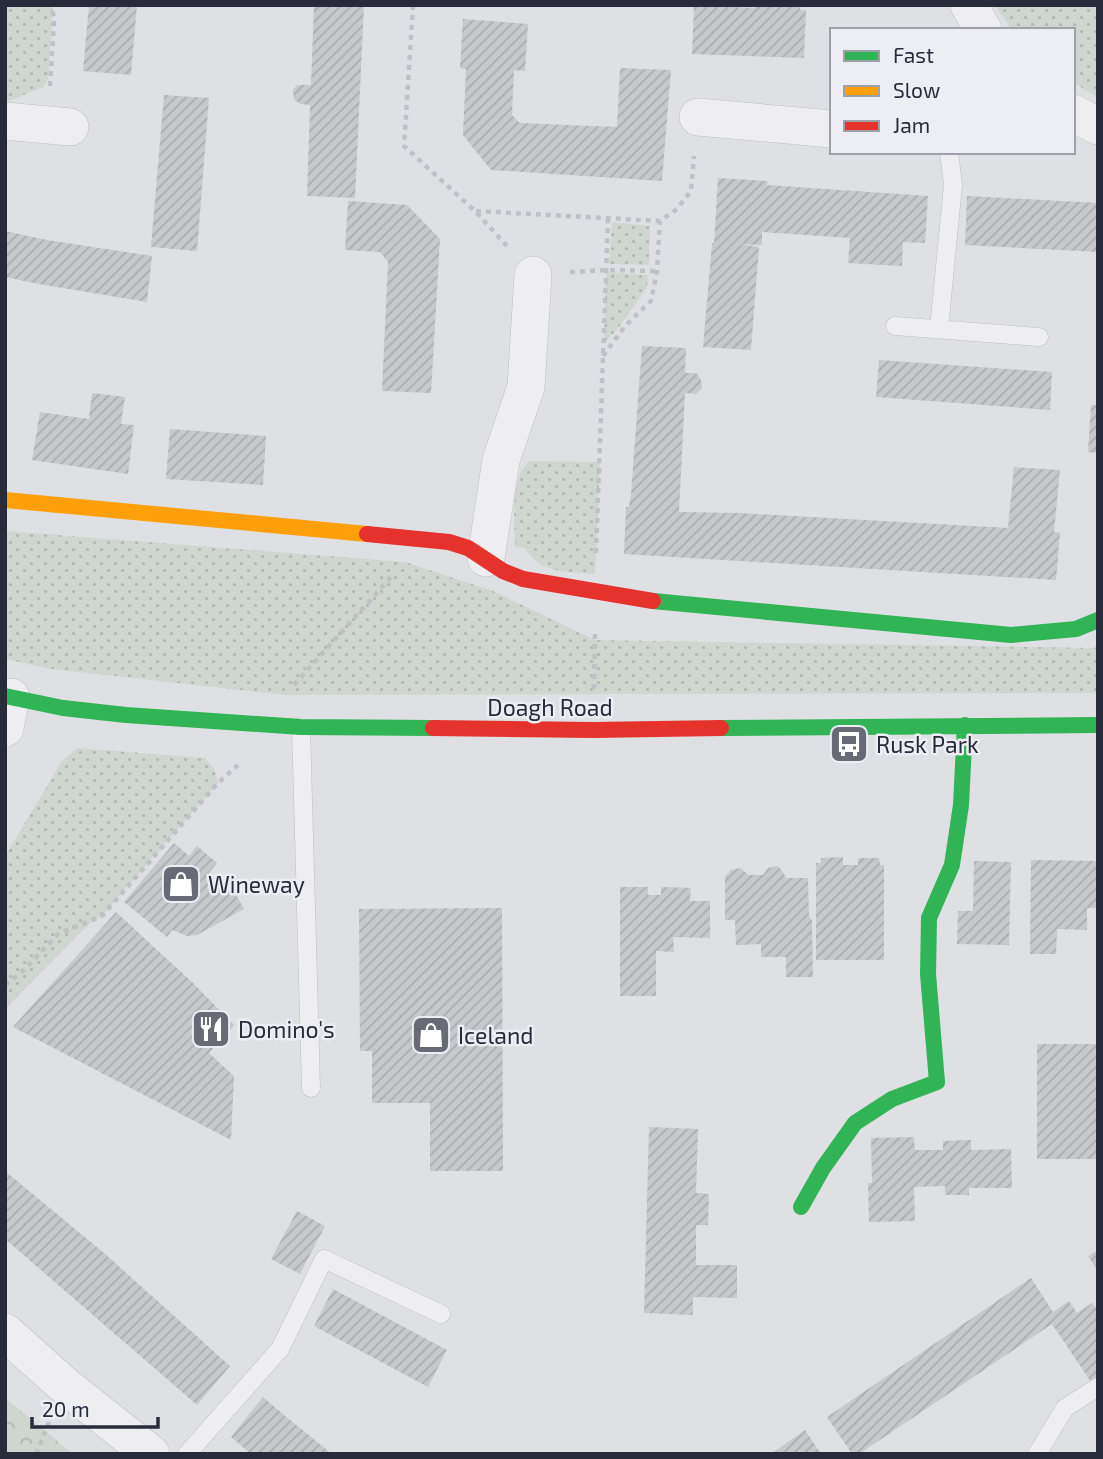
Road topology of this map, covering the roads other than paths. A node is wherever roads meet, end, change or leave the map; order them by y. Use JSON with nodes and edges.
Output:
{"nodes":[{"id":1,"x":969,"y":5,"type":"edge"},
{"id":2,"x":982,"y":28,"type":"edge"},
{"id":3,"x":1075,"y":114,"type":"edge"},
{"id":4,"x":698,"y":117,"type":"road end"},
{"id":5,"x":5,"y":121,"type":"edge"},
{"id":6,"x":59,"y":126,"type":"road end"},
{"id":7,"x":1098,"y":126,"type":"edge"},
{"id":8,"x":830,"y":129,"type":"edge"},
{"id":9,"x":949,"y":154,"type":"edge"},
{"id":10,"x":533,"y":275,"type":"road end"},
{"id":11,"x":895,"y":326,"type":"dead end"},
{"id":12,"x":939,"y":329,"type":"junction"},
{"id":13,"x":1040,"y":337,"type":"dead end"},
{"id":14,"x":5,"y":500,"type":"edge"},
{"id":15,"x":486,"y":558,"type":"junction"},
{"id":16,"x":1098,"y":620,"type":"edge"},
{"id":17,"x":7,"y":707,"type":"edge"},
{"id":18,"x":965,"y":725,"type":"junction"},
{"id":19,"x":1098,"y":725,"type":"edge"},
{"id":20,"x":301,"y":727,"type":"junction"},
{"id":21,"x":311,"y":1088,"type":"dead end"},
{"id":22,"x":801,"y":1208,"type":"dead end"},
{"id":23,"x":441,"y":1314,"type":"dead end"},
{"id":24,"x":5,"y":1332,"type":"edge"},
{"id":25,"x":1098,"y":1388,"type":"edge"},
{"id":26,"x":150,"y":1454,"type":"edge"},
{"id":27,"x":187,"y":1454,"type":"edge"},
{"id":28,"x":1037,"y":1454,"type":"edge"}],
"edges":[{"from":1,"to":2,"type":"street"},
{"from":3,"to":7,"type":"street"},
{"from":4,"to":8,"type":"street"},
{"from":5,"to":6,"type":"street"},
{"from":9,"to":12,"type":"lane"},
{"from":10,"to":15,"type":"street"},
{"from":11,"to":12,"type":"lane"},
{"from":12,"to":13,"type":"lane"},
{"from":14,"to":15,"type":"street"},
{"from":15,"to":16,"type":"street"},
{"from":17,"to":20,"type":"street","name":"Doagh Road"},
{"from":18,"to":19,"type":"street","name":"Doagh Road"},
{"from":18,"to":20,"type":"street","name":"Doagh Road"},
{"from":18,"to":22,"type":"street"},
{"from":20,"to":21,"type":"lane"},
{"from":23,"to":27,"type":"lane"},
{"from":24,"to":26,"type":"street"},
{"from":25,"to":28,"type":"lane"}]}
